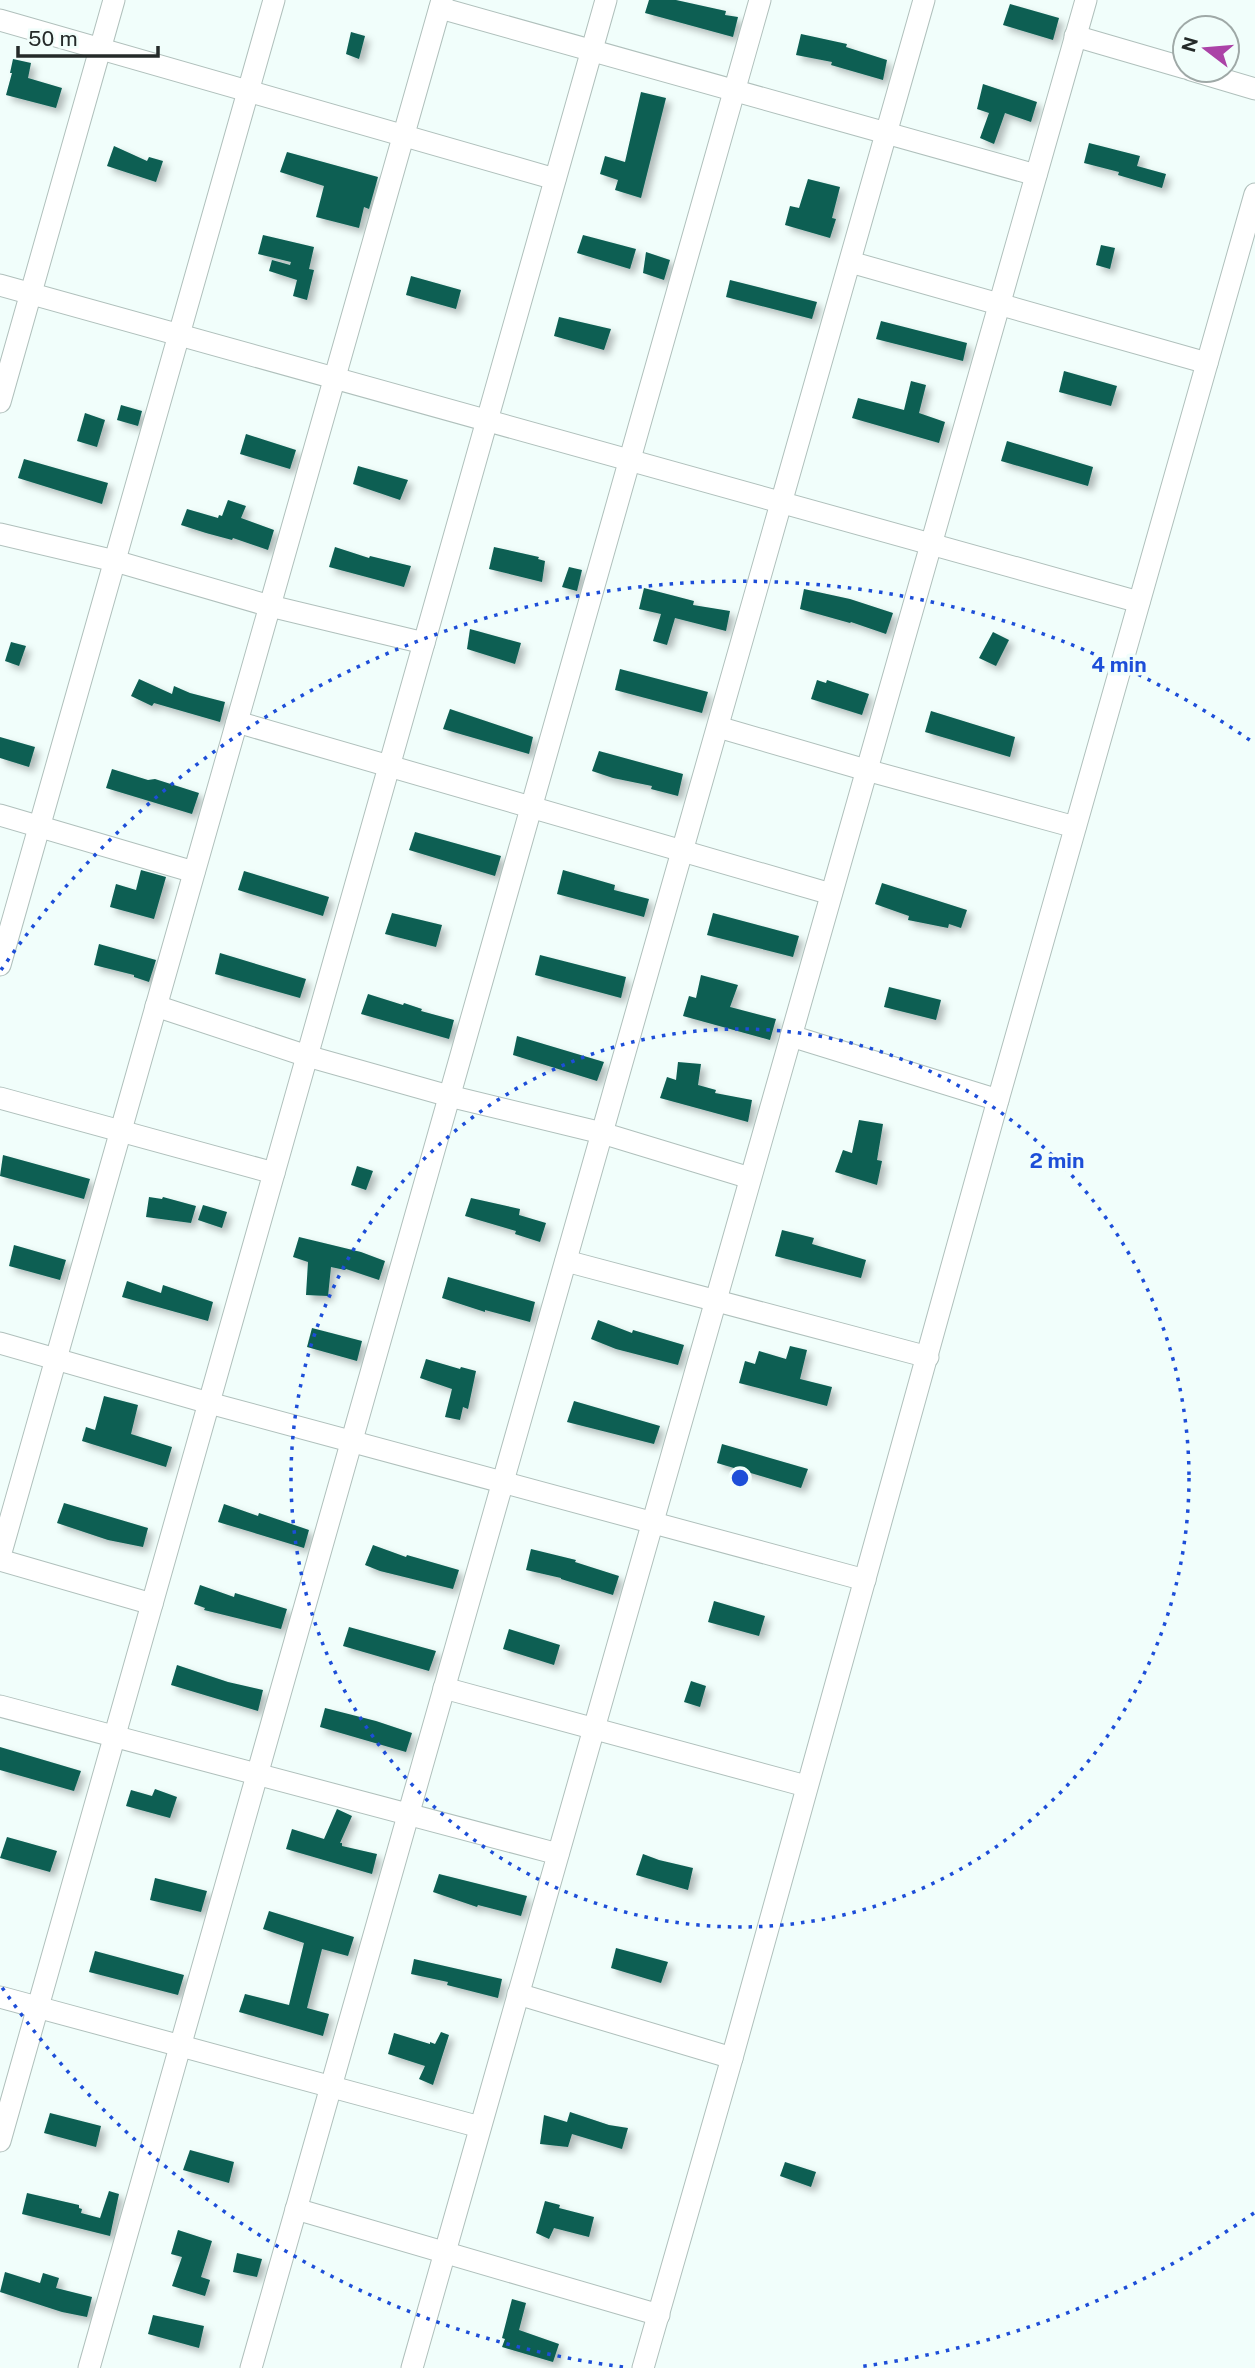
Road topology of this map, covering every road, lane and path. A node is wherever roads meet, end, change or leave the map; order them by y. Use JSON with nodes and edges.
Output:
{"nodes":[{"id":1,"x":114,"y":0,"type":"edge"},
{"id":2,"x":274,"y":0,"type":"edge"},
{"id":3,"x":606,"y":0,"type":"edge"},
{"id":4,"x":760,"y":0,"type":"edge"},
{"id":5,"x":924,"y":0,"type":"edge"},
{"id":6,"x":1086,"y":0,"type":"edge"},
{"id":7,"x":441,"y":4,"type":"edge"},
{"id":8,"x":0,"y":20,"type":"edge"},
{"id":9,"x":1075,"y":36,"type":"junction"},
{"id":10,"x":100,"y":49,"type":"junction"},
{"id":11,"x":592,"y":51,"type":"junction"},
{"id":12,"x":1171,"y":64,"type":"edge"},
{"id":13,"x":1238,"y":84,"type":"edge"},
{"id":14,"x":1255,"y":89,"type":"edge"},
{"id":15,"x":248,"y":91,"type":"junction"},
{"id":16,"x":734,"y":91,"type":"junction"},
{"id":17,"x":886,"y":133,"type":"junction"},
{"id":18,"x":404,"y":136,"type":"junction"},
{"id":19,"x":1036,"y":174,"type":"junction"},
{"id":20,"x":555,"y":179,"type":"junction"},
{"id":21,"x":1255,"y":194,"type":"edge"},
{"id":22,"x":849,"y":262,"type":"junction"},
{"id":23,"x":0,"y":285,"type":"edge"},
{"id":24,"x":31,"y":293,"type":"junction"},
{"id":25,"x":999,"y":304,"type":"junction"},
{"id":26,"x":179,"y":334,"type":"junction"},
{"id":27,"x":1207,"y":363,"type":"junction"},
{"id":28,"x":334,"y":379,"type":"junction"},
{"id":29,"x":0,"y":402,"type":"edge"},
{"id":30,"x":487,"y":420,"type":"junction"},
{"id":31,"x":630,"y":460,"type":"junction"},
{"id":32,"x":781,"y":502,"type":"junction"},
{"id":33,"x":0,"y":534,"type":"edge"},
{"id":34,"x":931,"y":544,"type":"junction"},
{"id":35,"x":115,"y":561,"type":"junction"},
{"id":36,"x":1139,"y":602,"type":"junction"},
{"id":37,"x":270,"y":606,"type":"junction"},
{"id":38,"x":424,"y":643,"type":"junction"},
{"id":39,"x":237,"y":722,"type":"junction"},
{"id":40,"x":718,"y":727,"type":"junction"},
{"id":41,"x":389,"y":766,"type":"junction"},
{"id":42,"x":866,"y":770,"type":"junction"},
{"id":43,"x":531,"y":807,"type":"junction"},
{"id":44,"x":0,"y":815,"type":"edge"},
{"id":45,"x":39,"y":827,"type":"junction"},
{"id":46,"x":1075,"y":827,"type":"junction"},
{"id":47,"x":682,"y":851,"type":"junction"},
{"id":48,"x":194,"y":872,"type":"junction"},
{"id":49,"x":831,"y":894,"type":"junction"},
{"id":50,"x":0,"y":965,"type":"edge"},
{"id":51,"x":156,"y":1006,"type":"junction"},
{"id":52,"x":791,"y":1037,"type":"junction"},
{"id":53,"x":307,"y":1056,"type":"junction"},
{"id":54,"x":449,"y":1096,"type":"junction"},
{"id":55,"x":0,"y":1098,"type":"edge"},
{"id":56,"x":998,"y":1100,"type":"junction"},
{"id":57,"x":121,"y":1131,"type":"junction"},
{"id":58,"x":602,"y":1133,"type":"junction"},
{"id":59,"x":274,"y":1173,"type":"junction"},
{"id":60,"x":750,"y":1178,"type":"junction"},
{"id":61,"x":566,"y":1261,"type":"junction"},
{"id":62,"x":715,"y":1302,"type":"junction"},
{"id":63,"x":0,"y":1343,"type":"edge"},
{"id":64,"x":928,"y":1357,"type":"junction"},
{"id":65,"x":56,"y":1359,"type":"junction"},
{"id":66,"x":209,"y":1403,"type":"junction"},
{"id":67,"x":352,"y":1440,"type":"junction"},
{"id":68,"x":503,"y":1481,"type":"junction"},
{"id":69,"x":652,"y":1523,"type":"junction"},
{"id":70,"x":0,"y":1558,"type":"edge"},
{"id":71,"x":865,"y":1580,"type":"junction"},
{"id":72,"x":152,"y":1604,"type":"junction"},
{"id":73,"x":444,"y":1688,"type":"junction"},
{"id":74,"x":0,"y":1706,"type":"edge"},
{"id":75,"x":593,"y":1730,"type":"junction"},
{"id":76,"x":114,"y":1737,"type":"junction"},
{"id":77,"x":257,"y":1775,"type":"junction"},
{"id":78,"x":806,"y":1786,"type":"junction"},
{"id":79,"x":408,"y":1815,"type":"junction"},
{"id":80,"x":558,"y":1854,"type":"junction"},
{"id":81,"x":518,"y":1994,"type":"junction"},
{"id":82,"x":0,"y":1997,"type":"edge"},
{"id":83,"x":38,"y":2007,"type":"junction"},
{"id":84,"x":180,"y":2046,"type":"junction"},
{"id":85,"x":732,"y":2058,"type":"junction"},
{"id":86,"x":331,"y":2087,"type":"junction"},
{"id":87,"x":480,"y":2127,"type":"junction"},
{"id":88,"x":0,"y":2141,"type":"edge"},
{"id":89,"x":296,"y":2210,"type":"junction"},
{"id":90,"x":444,"y":2254,"type":"junction"},
{"id":91,"x":659,"y":2315,"type":"junction"},
{"id":92,"x":89,"y":2368,"type":"edge"},
{"id":93,"x":251,"y":2368,"type":"edge"},
{"id":94,"x":412,"y":2368,"type":"edge"},
{"id":95,"x":643,"y":2368,"type":"edge"}],
"edges":[{"from":1,"to":10,"type":"street"},
{"from":2,"to":15,"type":"street"},
{"from":3,"to":11,"type":"street"},
{"from":4,"to":16,"type":"street"},
{"from":5,"to":17,"type":"street"},
{"from":6,"to":9,"type":"street"},
{"from":7,"to":11,"type":"street"},
{"from":7,"to":18,"type":"street"},
{"from":8,"to":10,"type":"street"},
{"from":9,"to":12,"type":"street"},
{"from":9,"to":19,"type":"street"},
{"from":10,"to":15,"type":"street"},
{"from":10,"to":24,"type":"street"},
{"from":11,"to":16,"type":"street"},
{"from":11,"to":20,"type":"street"},
{"from":13,"to":14,"type":"street"},
{"from":15,"to":18,"type":"street"},
{"from":15,"to":26,"type":"street"},
{"from":16,"to":17,"type":"street"},
{"from":16,"to":31,"type":"street"},
{"from":17,"to":19,"type":"street"},
{"from":17,"to":22,"type":"street"},
{"from":18,"to":20,"type":"street"},
{"from":18,"to":28,"type":"street"},
{"from":19,"to":25,"type":"street"},
{"from":20,"to":30,"type":"street"},
{"from":21,"to":27,"type":"street"},
{"from":22,"to":25,"type":"street"},
{"from":22,"to":32,"type":"street"},
{"from":23,"to":24,"type":"street"},
{"from":24,"to":26,"type":"street"},
{"from":24,"to":29,"type":"street"},
{"from":25,"to":27,"type":"street"},
{"from":25,"to":34,"type":"street"},
{"from":26,"to":28,"type":"street"},
{"from":26,"to":35,"type":"street"},
{"from":27,"to":36,"type":"street"},
{"from":28,"to":30,"type":"street"},
{"from":28,"to":37,"type":"street"},
{"from":30,"to":31,"type":"street"},
{"from":30,"to":38,"type":"street"},
{"from":31,"to":32,"type":"street"},
{"from":31,"to":43,"type":"street"},
{"from":32,"to":34,"type":"street"},
{"from":32,"to":40,"type":"street"},
{"from":33,"to":35,"type":"street"},
{"from":34,"to":36,"type":"street"},
{"from":34,"to":42,"type":"street"},
{"from":35,"to":37,"type":"street"},
{"from":35,"to":45,"type":"street"},
{"from":36,"to":46,"type":"street"},
{"from":37,"to":38,"type":"street"},
{"from":37,"to":39,"type":"street"},
{"from":38,"to":41,"type":"street"},
{"from":39,"to":41,"type":"street"},
{"from":39,"to":48,"type":"street"},
{"from":40,"to":42,"type":"street"},
{"from":40,"to":47,"type":"street"},
{"from":41,"to":43,"type":"street"},
{"from":41,"to":53,"type":"street"},
{"from":42,"to":46,"type":"street"},
{"from":42,"to":49,"type":"street"},
{"from":43,"to":47,"type":"street"},
{"from":43,"to":54,"type":"street"},
{"from":44,"to":45,"type":"street"},
{"from":45,"to":48,"type":"street"},
{"from":45,"to":50,"type":"street"},
{"from":46,"to":56,"type":"street"},
{"from":47,"to":49,"type":"street"},
{"from":47,"to":58,"type":"street"},
{"from":48,"to":51,"type":"street"},
{"from":49,"to":52,"type":"street"},
{"from":51,"to":53,"type":"street"},
{"from":51,"to":57,"type":"street"},
{"from":52,"to":56,"type":"street"},
{"from":52,"to":60,"type":"street"},
{"from":53,"to":54,"type":"street"},
{"from":53,"to":59,"type":"street"},
{"from":54,"to":58,"type":"street"},
{"from":54,"to":67,"type":"street"},
{"from":55,"to":57,"type":"street"},
{"from":56,"to":64,"type":"street"},
{"from":57,"to":59,"type":"street"},
{"from":57,"to":65,"type":"street"},
{"from":58,"to":60,"type":"street"},
{"from":58,"to":61,"type":"street"},
{"from":59,"to":66,"type":"street"},
{"from":60,"to":62,"type":"street"},
{"from":61,"to":62,"type":"street"},
{"from":61,"to":68,"type":"street"},
{"from":62,"to":64,"type":"street"},
{"from":62,"to":69,"type":"street"},
{"from":63,"to":65,"type":"street"},
{"from":64,"to":71,"type":"street"},
{"from":65,"to":66,"type":"street"},
{"from":65,"to":70,"type":"street"},
{"from":66,"to":67,"type":"street"},
{"from":66,"to":72,"type":"street"},
{"from":67,"to":68,"type":"street"},
{"from":67,"to":77,"type":"street"},
{"from":68,"to":69,"type":"street"},
{"from":68,"to":73,"type":"street"},
{"from":69,"to":71,"type":"street"},
{"from":69,"to":75,"type":"street"},
{"from":70,"to":72,"type":"street"},
{"from":71,"to":78,"type":"street"},
{"from":72,"to":76,"type":"street"},
{"from":73,"to":75,"type":"street"},
{"from":73,"to":79,"type":"street"},
{"from":74,"to":76,"type":"street"},
{"from":75,"to":78,"type":"street"},
{"from":75,"to":80,"type":"street"},
{"from":76,"to":77,"type":"street"},
{"from":76,"to":83,"type":"street"},
{"from":77,"to":79,"type":"street"},
{"from":77,"to":84,"type":"street"},
{"from":78,"to":85,"type":"street"},
{"from":79,"to":80,"type":"street"},
{"from":79,"to":86,"type":"street"},
{"from":80,"to":81,"type":"street"},
{"from":81,"to":85,"type":"street"},
{"from":81,"to":87,"type":"street"},
{"from":82,"to":83,"type":"street"},
{"from":83,"to":84,"type":"street"},
{"from":83,"to":88,"type":"street"},
{"from":84,"to":86,"type":"street"},
{"from":84,"to":92,"type":"street"},
{"from":85,"to":91,"type":"street"},
{"from":86,"to":87,"type":"street"},
{"from":86,"to":89,"type":"street"},
{"from":87,"to":90,"type":"street"},
{"from":89,"to":90,"type":"street"},
{"from":89,"to":93,"type":"street"},
{"from":90,"to":91,"type":"street"},
{"from":90,"to":94,"type":"street"},
{"from":91,"to":95,"type":"street"}]}
